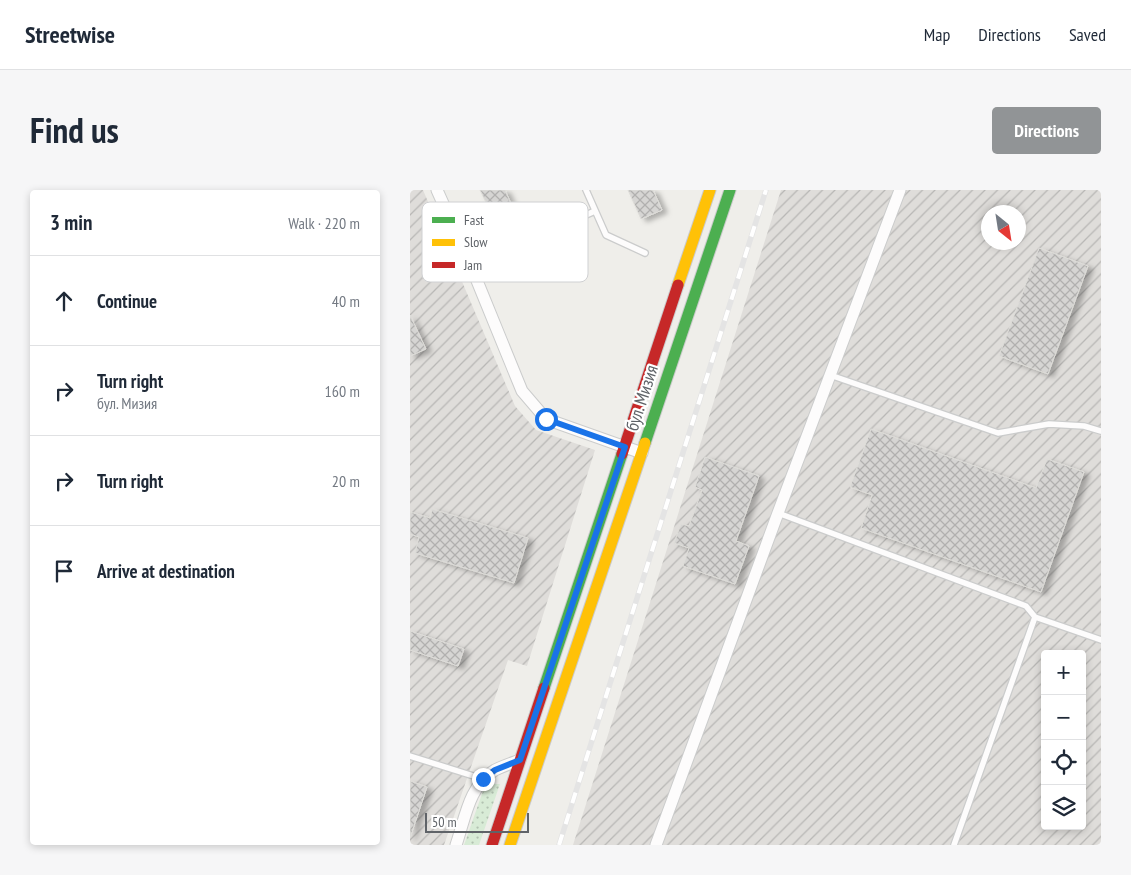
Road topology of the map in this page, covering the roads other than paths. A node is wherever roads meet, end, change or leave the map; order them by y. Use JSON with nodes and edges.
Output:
{"nodes":[{"id":1,"x":437,"y":190,"type":"edge"},
{"id":2,"x":586,"y":190,"type":"edge"},
{"id":3,"x":710,"y":190,"type":"edge"},
{"id":4,"x":730,"y":190,"type":"edge"},
{"id":5,"x":900,"y":190,"type":"edge"},
{"id":6,"x":442,"y":202,"type":"edge"},
{"id":7,"x":595,"y":211,"type":"junction"},
{"id":8,"x":588,"y":214,"type":"edge"},
{"id":9,"x":645,"y":253,"type":"dead end"},
{"id":10,"x":478,"y":282,"type":"edge"},
{"id":11,"x":830,"y":375,"type":"junction"},
{"id":12,"x":1101,"y":431,"type":"edge"},
{"id":13,"x":625,"y":447,"type":"junction"},
{"id":14,"x":642,"y":453,"type":"junction"},
{"id":15,"x":778,"y":514,"type":"junction"},
{"id":16,"x":1035,"y":617,"type":"junction"},
{"id":17,"x":1101,"y":640,"type":"edge"},
{"id":18,"x":410,"y":756,"type":"edge"},
{"id":19,"x":520,"y":760,"type":"junction"},
{"id":20,"x":483,"y":779,"type":"junction"},
{"id":21,"x":456,"y":845,"type":"edge"},
{"id":22,"x":492,"y":845,"type":"edge"},
{"id":23,"x":510,"y":845,"type":"edge"},
{"id":24,"x":656,"y":845,"type":"edge"},
{"id":25,"x":954,"y":845,"type":"edge"}],
"edges":[{"from":1,"to":6,"type":"street"},
{"from":2,"to":7,"type":"lane"},
{"from":3,"to":13,"type":"street","name":"бул. Мизия"},
{"from":4,"to":14,"type":"street","name":"бул. Мизия"},
{"from":5,"to":11,"type":"street"},
{"from":7,"to":8,"type":"lane"},
{"from":7,"to":9,"type":"lane"},
{"from":10,"to":13,"type":"street"},
{"from":11,"to":12,"type":"lane"},
{"from":11,"to":15,"type":"street"},
{"from":13,"to":14,"type":"street"},
{"from":13,"to":19,"type":"street","name":"бул. Мизия"},
{"from":14,"to":23,"type":"street","name":"бул. Мизия"},
{"from":15,"to":16,"type":"lane"},
{"from":15,"to":24,"type":"street"},
{"from":16,"to":17,"type":"lane"},
{"from":16,"to":25,"type":"lane"},
{"from":18,"to":20,"type":"lane"},
{"from":19,"to":20,"type":"street"},
{"from":19,"to":22,"type":"street","name":"бул. Мизия"},
{"from":20,"to":21,"type":"street"}]}
